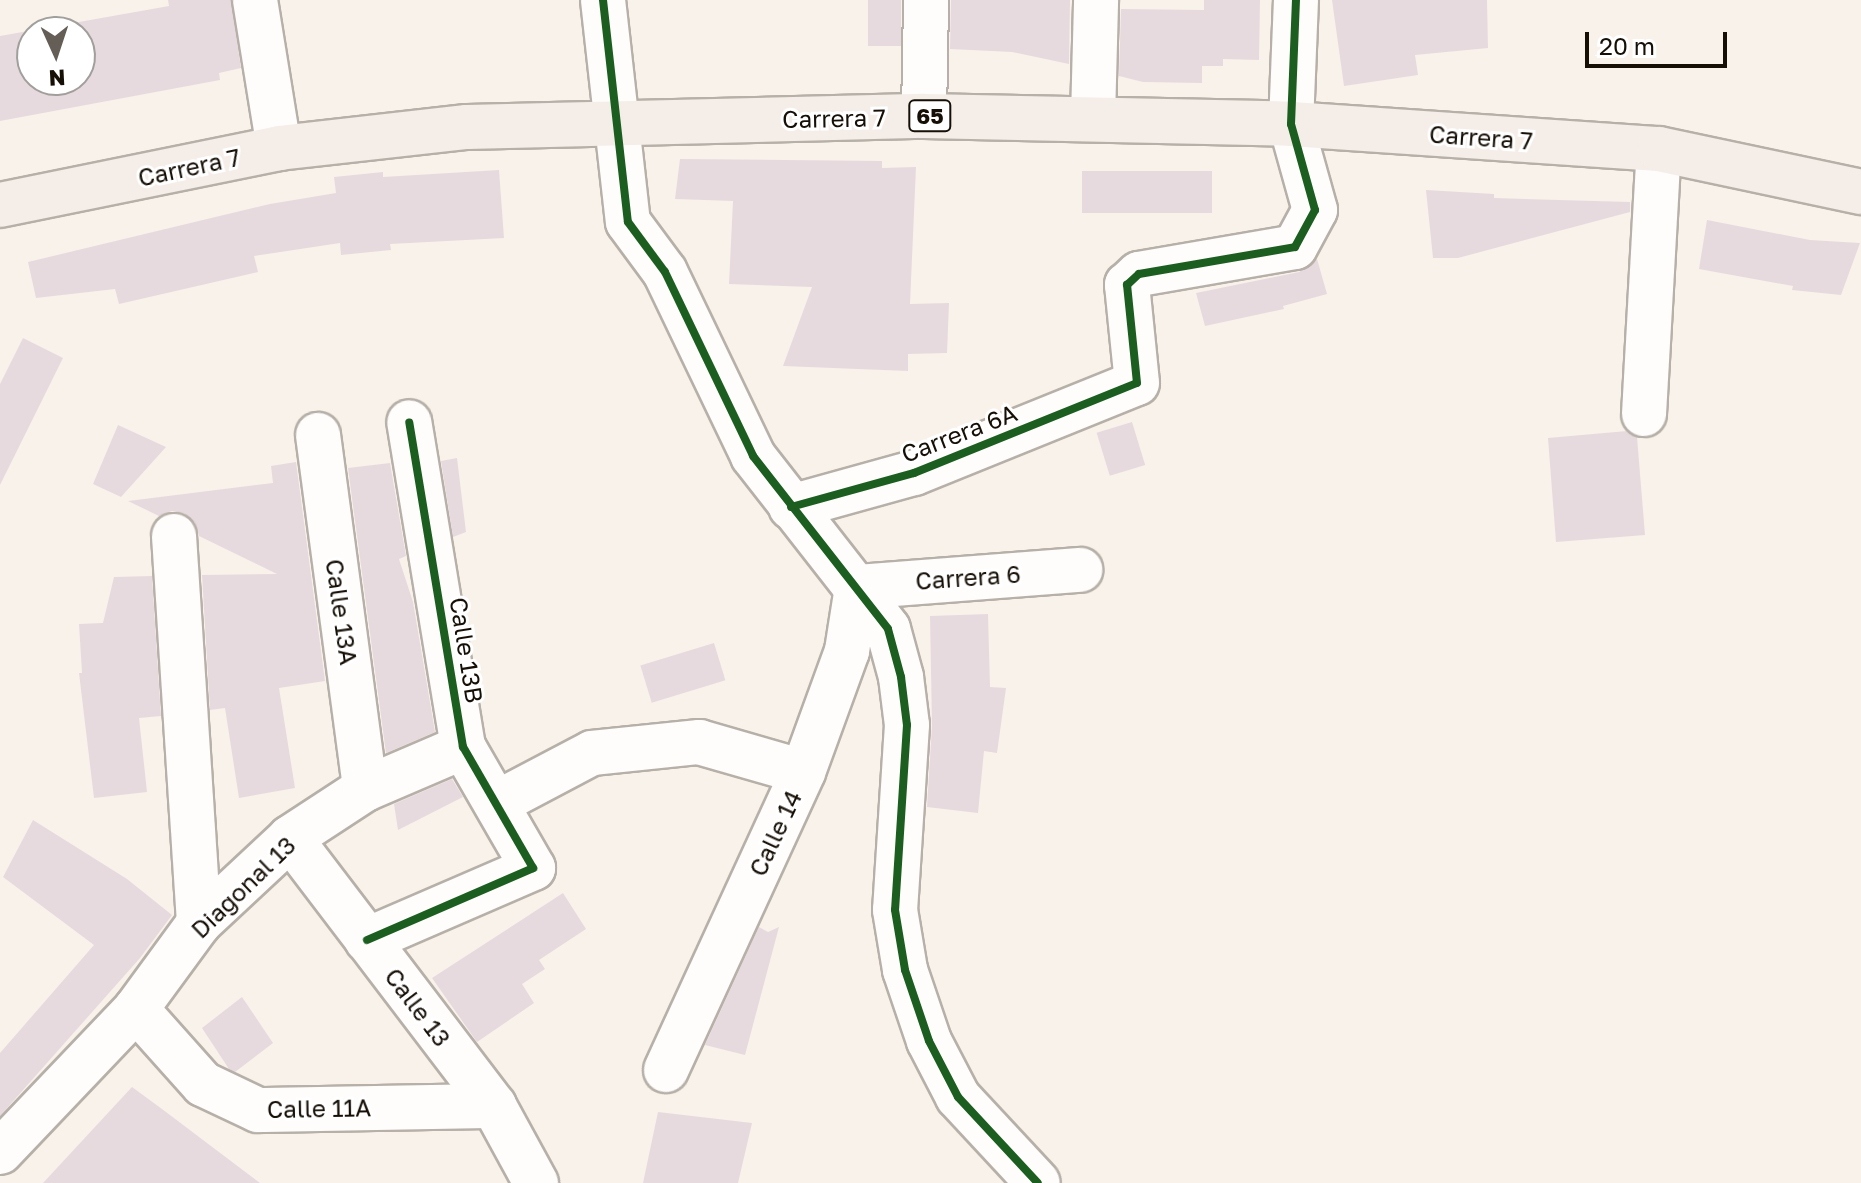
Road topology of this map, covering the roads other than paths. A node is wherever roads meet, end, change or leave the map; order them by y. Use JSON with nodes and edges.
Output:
{"nodes":[{"id":1,"x":255,"y":0,"type":"edge"},
{"id":2,"x":603,"y":0,"type":"edge"},
{"id":3,"x":926,"y":0,"type":"edge"},
{"id":4,"x":1096,"y":0,"type":"edge"},
{"id":5,"x":1296,"y":0,"type":"edge"},
{"id":6,"x":924,"y":116,"type":"junction"},
{"id":7,"x":1093,"y":118,"type":"junction"},
{"id":8,"x":616,"y":124,"type":"junction"},
{"id":9,"x":1291,"y":124,"type":"junction"},
{"id":10,"x":279,"y":148,"type":"junction"},
{"id":11,"x":1659,"y":149,"type":"junction"},
{"id":12,"x":1861,"y":192,"type":"edge"},
{"id":13,"x":0,"y":205,"type":"edge"},
{"id":14,"x":1644,"y":414,"type":"dead end"},
{"id":15,"x":409,"y":422,"type":"dead end"},
{"id":16,"x":318,"y":435,"type":"dead end"},
{"id":17,"x":791,"y":507,"type":"junction"},
{"id":18,"x":174,"y":536,"type":"dead end"},
{"id":19,"x":1080,"y":570,"type":"dead end"},
{"id":20,"x":857,"y":587,"type":"junction"},
{"id":21,"x":463,"y":747,"type":"junction"},
{"id":22,"x":803,"y":772,"type":"junction"},
{"id":23,"x":365,"y":789,"type":"junction"},
{"id":24,"x":497,"y":803,"type":"junction"},
{"id":25,"x":290,"y":838,"type":"junction"},
{"id":26,"x":199,"y":923,"type":"junction"},
{"id":27,"x":367,"y":940,"type":"junction"},
{"id":28,"x":136,"y":1009,"type":"junction"},
{"id":29,"x":666,"y":1070,"type":"dead end"},
{"id":30,"x":494,"y":1106,"type":"junction"},
{"id":31,"x":0,"y":1152,"type":"edge"},
{"id":32,"x":536,"y":1183,"type":"edge"},
{"id":33,"x":1038,"y":1183,"type":"edge"}],
"edges":[{"from":1,"to":10,"type":"street"},
{"from":2,"to":8,"type":"street"},
{"from":3,"to":6,"type":"street"},
{"from":4,"to":7,"type":"street"},
{"from":5,"to":9,"type":"street"},
{"from":6,"to":7,"type":"main road","name":"Carrera 7","number":"65"},
{"from":6,"to":8,"type":"main road","name":"Carrera 7","number":"65"},
{"from":7,"to":9,"type":"main road","name":"Carrera 7","number":"65"},
{"from":8,"to":10,"type":"main road","name":"Carrera 7","number":"65"},
{"from":8,"to":17,"type":"street"},
{"from":9,"to":11,"type":"main road","name":"Carrera 7","number":"65"},
{"from":9,"to":17,"type":"street","name":"Carrera 6A"},
{"from":10,"to":13,"type":"main road","name":"Carrera 7","number":"65"},
{"from":11,"to":12,"type":"main road","name":"Carrera 7","number":"65"},
{"from":11,"to":14,"type":"street"},
{"from":15,"to":21,"type":"street","name":"Calle 13B"},
{"from":16,"to":23,"type":"street","name":"Calle 13A"},
{"from":17,"to":20,"type":"street"},
{"from":18,"to":26,"type":"street"},
{"from":19,"to":20,"type":"street","name":"Carrera 6"},
{"from":20,"to":22,"type":"street","name":"Calle 14"},
{"from":20,"to":33,"type":"street"},
{"from":21,"to":23,"type":"street","name":"Diagonal 13"},
{"from":21,"to":24,"type":"street","name":"Calle 13B"},
{"from":22,"to":24,"type":"street"},
{"from":22,"to":29,"type":"street","name":"Calle 14"},
{"from":23,"to":25,"type":"street","name":"Diagonal 13"},
{"from":24,"to":27,"type":"street","name":"Calle 13B"},
{"from":25,"to":26,"type":"street","name":"Diagonal 13"},
{"from":25,"to":27,"type":"street","name":"Calle 13"},
{"from":26,"to":28,"type":"street","name":"Diagonal 13"},
{"from":27,"to":30,"type":"street","name":"Calle 13"},
{"from":28,"to":30,"type":"street","name":"Calle 11A"},
{"from":28,"to":31,"type":"street","name":"Diagonal 13"},
{"from":30,"to":32,"type":"street","name":"Calle 13"}]}
